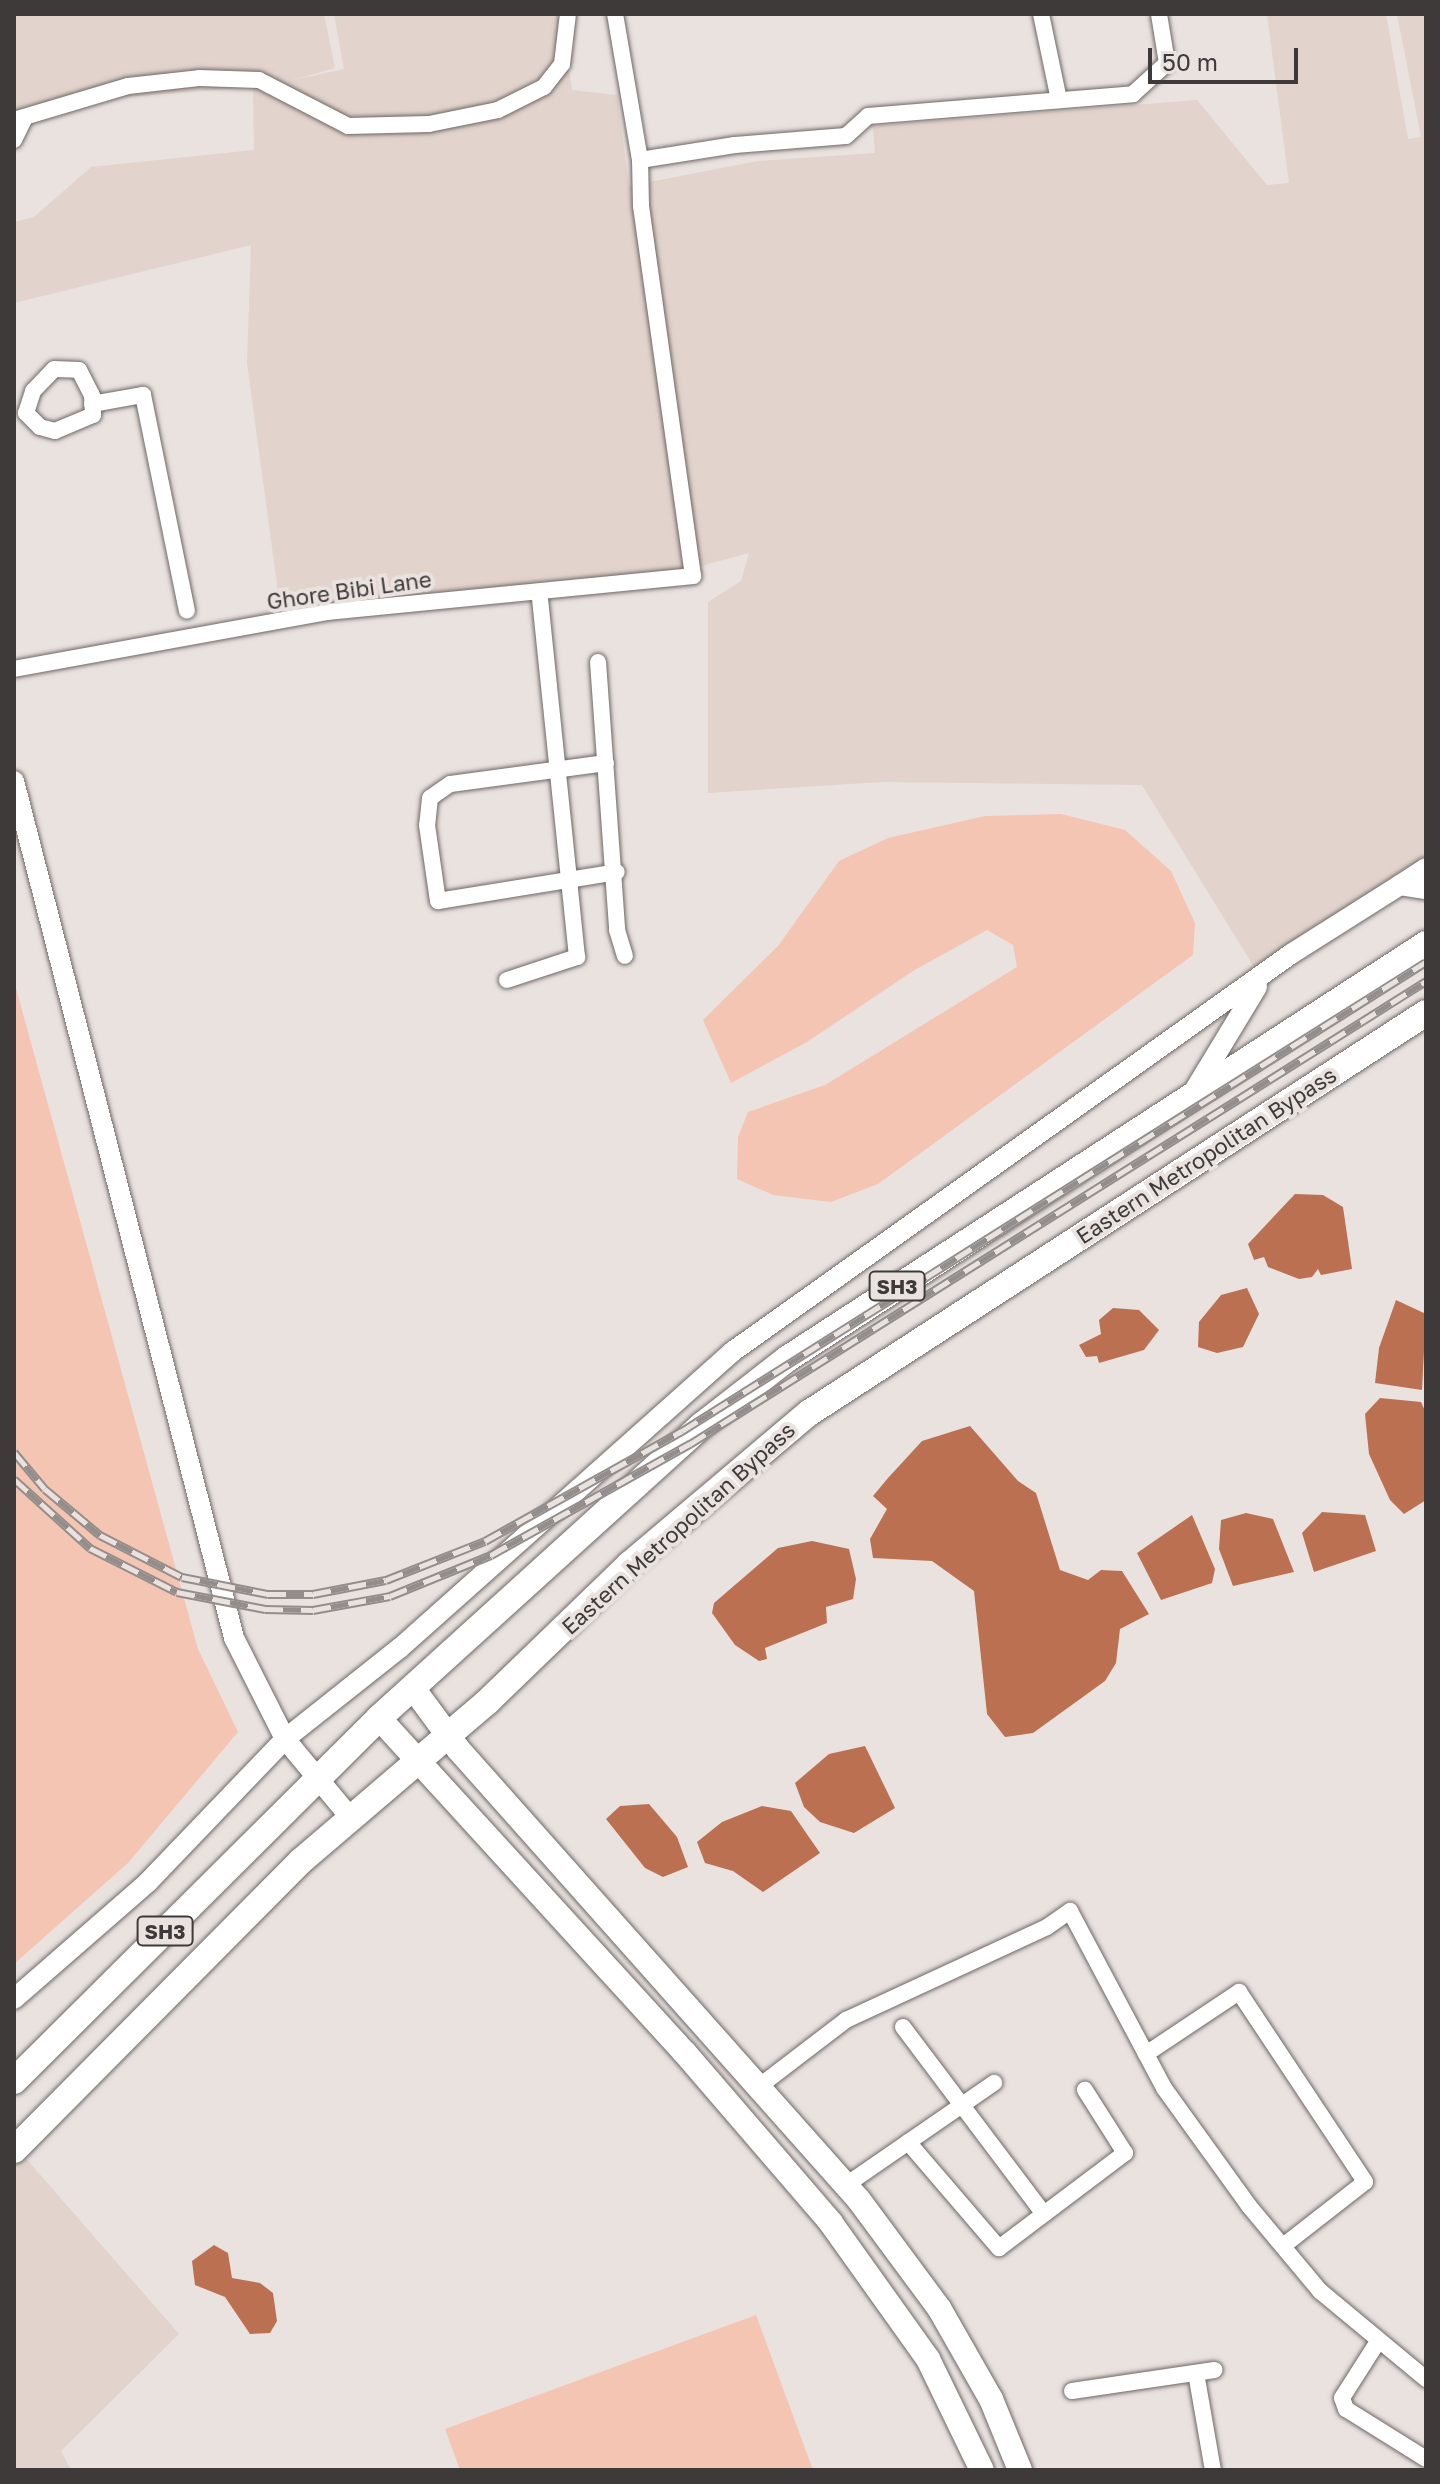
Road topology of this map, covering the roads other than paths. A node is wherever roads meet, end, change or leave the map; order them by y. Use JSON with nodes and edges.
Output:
{"nodes":[{"id":1,"x":568,"y":14,"type":"edge"},
{"id":2,"x":615,"y":14,"type":"edge"},
{"id":3,"x":1041,"y":14,"type":"edge"},
{"id":4,"x":1159,"y":14,"type":"edge"},
{"id":5,"x":1059,"y":100,"type":"junction"},
{"id":6,"x":20,"y":118,"type":"edge"},
{"id":7,"x":14,"y":140,"type":"edge"},
{"id":8,"x":640,"y":160,"type":"junction"},
{"id":9,"x":92,"y":404,"type":"junction"},
{"id":10,"x":20,"y":416,"type":"edge"},
{"id":11,"x":539,"y":592,"type":"junction"},
{"id":12,"x":187,"y":611,"type":"dead end"},
{"id":13,"x":598,"y":662,"type":"dead end"},
{"id":14,"x":14,"y":669,"type":"edge"},
{"id":15,"x":606,"y":763,"type":"junction"},
{"id":16,"x":558,"y":771,"type":"junction"},
{"id":17,"x":14,"y":781,"type":"edge"},
{"id":18,"x":1426,"y":868,"type":"edge"},
{"id":19,"x":617,"y":872,"type":"junction"},
{"id":20,"x":569,"y":879,"type":"junction"},
{"id":21,"x":1400,"y":885,"type":"junction"},
{"id":22,"x":1426,"y":889,"type":"edge"},
{"id":23,"x":1426,"y":944,"type":"edge"},
{"id":24,"x":625,"y":956,"type":"dead end"},
{"id":25,"x":1263,"y":977,"type":"junction"},
{"id":26,"x":507,"y":980,"type":"dead end"},
{"id":27,"x":1426,"y":1013,"type":"edge"},
{"id":28,"x":1194,"y":1091,"type":"junction"},
{"id":29,"x":413,"y":1688,"type":"junction"},
{"id":30,"x":379,"y":1718,"type":"junction"},
{"id":31,"x":449,"y":1734,"type":"junction"},
{"id":32,"x":285,"y":1739,"type":"junction"},
{"id":33,"x":418,"y":1761,"type":"junction"},
{"id":34,"x":316,"y":1780,"type":"junction"},
{"id":35,"x":350,"y":1817,"type":"junction"},
{"id":36,"x":14,"y":1999,"type":"edge"},
{"id":37,"x":903,"y":2027,"type":"dead end"},
{"id":38,"x":1146,"y":2054,"type":"junction"},
{"id":39,"x":14,"y":2081,"type":"edge"},
{"id":40,"x":994,"y":2083,"type":"dead end"},
{"id":41,"x":761,"y":2085,"type":"junction"},
{"id":42,"x":1085,"y":2090,"type":"dead end"},
{"id":43,"x":961,"y":2105,"type":"junction"},
{"id":44,"x":908,"y":2142,"type":"junction"},
{"id":45,"x":14,"y":2150,"type":"edge"},
{"id":46,"x":846,"y":2185,"type":"junction"},
{"id":47,"x":1044,"y":2214,"type":"junction"},
{"id":48,"x":1283,"y":2246,"type":"junction"},
{"id":49,"x":918,"y":2278,"type":"junction"},
{"id":50,"x":889,"y":2299,"type":"junction"},
{"id":51,"x":1377,"y":2343,"type":"junction"},
{"id":52,"x":1214,"y":2370,"type":"dead end"},
{"id":53,"x":1196,"y":2373,"type":"junction"},
{"id":54,"x":1426,"y":2379,"type":"edge"},
{"id":55,"x":1072,"y":2391,"type":"dead end"},
{"id":56,"x":1426,"y":2459,"type":"edge"},
{"id":57,"x":982,"y":2470,"type":"edge"},
{"id":58,"x":1020,"y":2470,"type":"edge"},
{"id":59,"x":1213,"y":2470,"type":"edge"}],
"edges":[{"from":1,"to":6,"type":"street"},
{"from":2,"to":8,"type":"street"},
{"from":3,"to":5,"type":"street"},
{"from":4,"to":5,"type":"street"},
{"from":5,"to":8,"type":"street"},
{"from":6,"to":7,"type":"street"},
{"from":8,"to":11,"type":"street","name":"Ghore Bibi Lane"},
{"from":9,"to":10,"type":"street"},
{"from":9,"to":10,"type":"street"},
{"from":9,"to":12,"type":"street"},
{"from":11,"to":14,"type":"street","name":"Ghore Bibi Lane"},
{"from":11,"to":16,"type":"street"},
{"from":13,"to":15,"type":"street"},
{"from":15,"to":16,"type":"street"},
{"from":15,"to":19,"type":"street"},
{"from":16,"to":20,"type":"street"},
{"from":16,"to":20,"type":"street"},
{"from":17,"to":32,"type":"street"},
{"from":18,"to":21,"type":"street"},
{"from":19,"to":20,"type":"street"},
{"from":19,"to":24,"type":"street"},
{"from":20,"to":26,"type":"street"},
{"from":21,"to":22,"type":"street"},
{"from":21,"to":25,"type":"street"},
{"from":23,"to":28,"type":"main road","number":"SH3"},
{"from":25,"to":28,"type":"street"},
{"from":25,"to":32,"type":"street"},
{"from":27,"to":31,"type":"main road","name":"Eastern Metropolitan Bypass","number":"SH3"},
{"from":28,"to":29,"type":"main road","number":"SH3"},
{"from":29,"to":30,"type":"main road","number":"SH3"},
{"from":29,"to":31,"type":"main road"},
{"from":30,"to":33,"type":"main road"},
{"from":30,"to":34,"type":"main road","number":"SH3"},
{"from":31,"to":33,"type":"main road","name":"Eastern Metropolitan Bypass","number":"SH3"},
{"from":31,"to":41,"type":"main road"},
{"from":32,"to":34,"type":"street"},
{"from":32,"to":36,"type":"street"},
{"from":33,"to":35,"type":"main road","name":"Eastern Metropolitan Bypass","number":"SH3"},
{"from":33,"to":50,"type":"main road"},
{"from":34,"to":35,"type":"street"},
{"from":34,"to":39,"type":"main road","number":"SH3"},
{"from":35,"to":45,"type":"main road","name":"Eastern Metropolitan Bypass","number":"SH3"},
{"from":37,"to":43,"type":"street"},
{"from":38,"to":41,"type":"street"},
{"from":38,"to":48,"type":"street"},
{"from":38,"to":48,"type":"street"},
{"from":40,"to":43,"type":"street"},
{"from":41,"to":46,"type":"main road"},
{"from":42,"to":47,"type":"street"},
{"from":43,"to":44,"type":"street"},
{"from":43,"to":47,"type":"street"},
{"from":44,"to":46,"type":"street"},
{"from":44,"to":47,"type":"street"},
{"from":46,"to":49,"type":"main road"},
{"from":48,"to":51,"type":"street"},
{"from":49,"to":50,"type":"main road"},
{"from":49,"to":58,"type":"main road"},
{"from":50,"to":57,"type":"main road"},
{"from":51,"to":54,"type":"street"},
{"from":51,"to":56,"type":"street"},
{"from":52,"to":53,"type":"street"},
{"from":53,"to":55,"type":"street"},
{"from":53,"to":59,"type":"street"}]}
